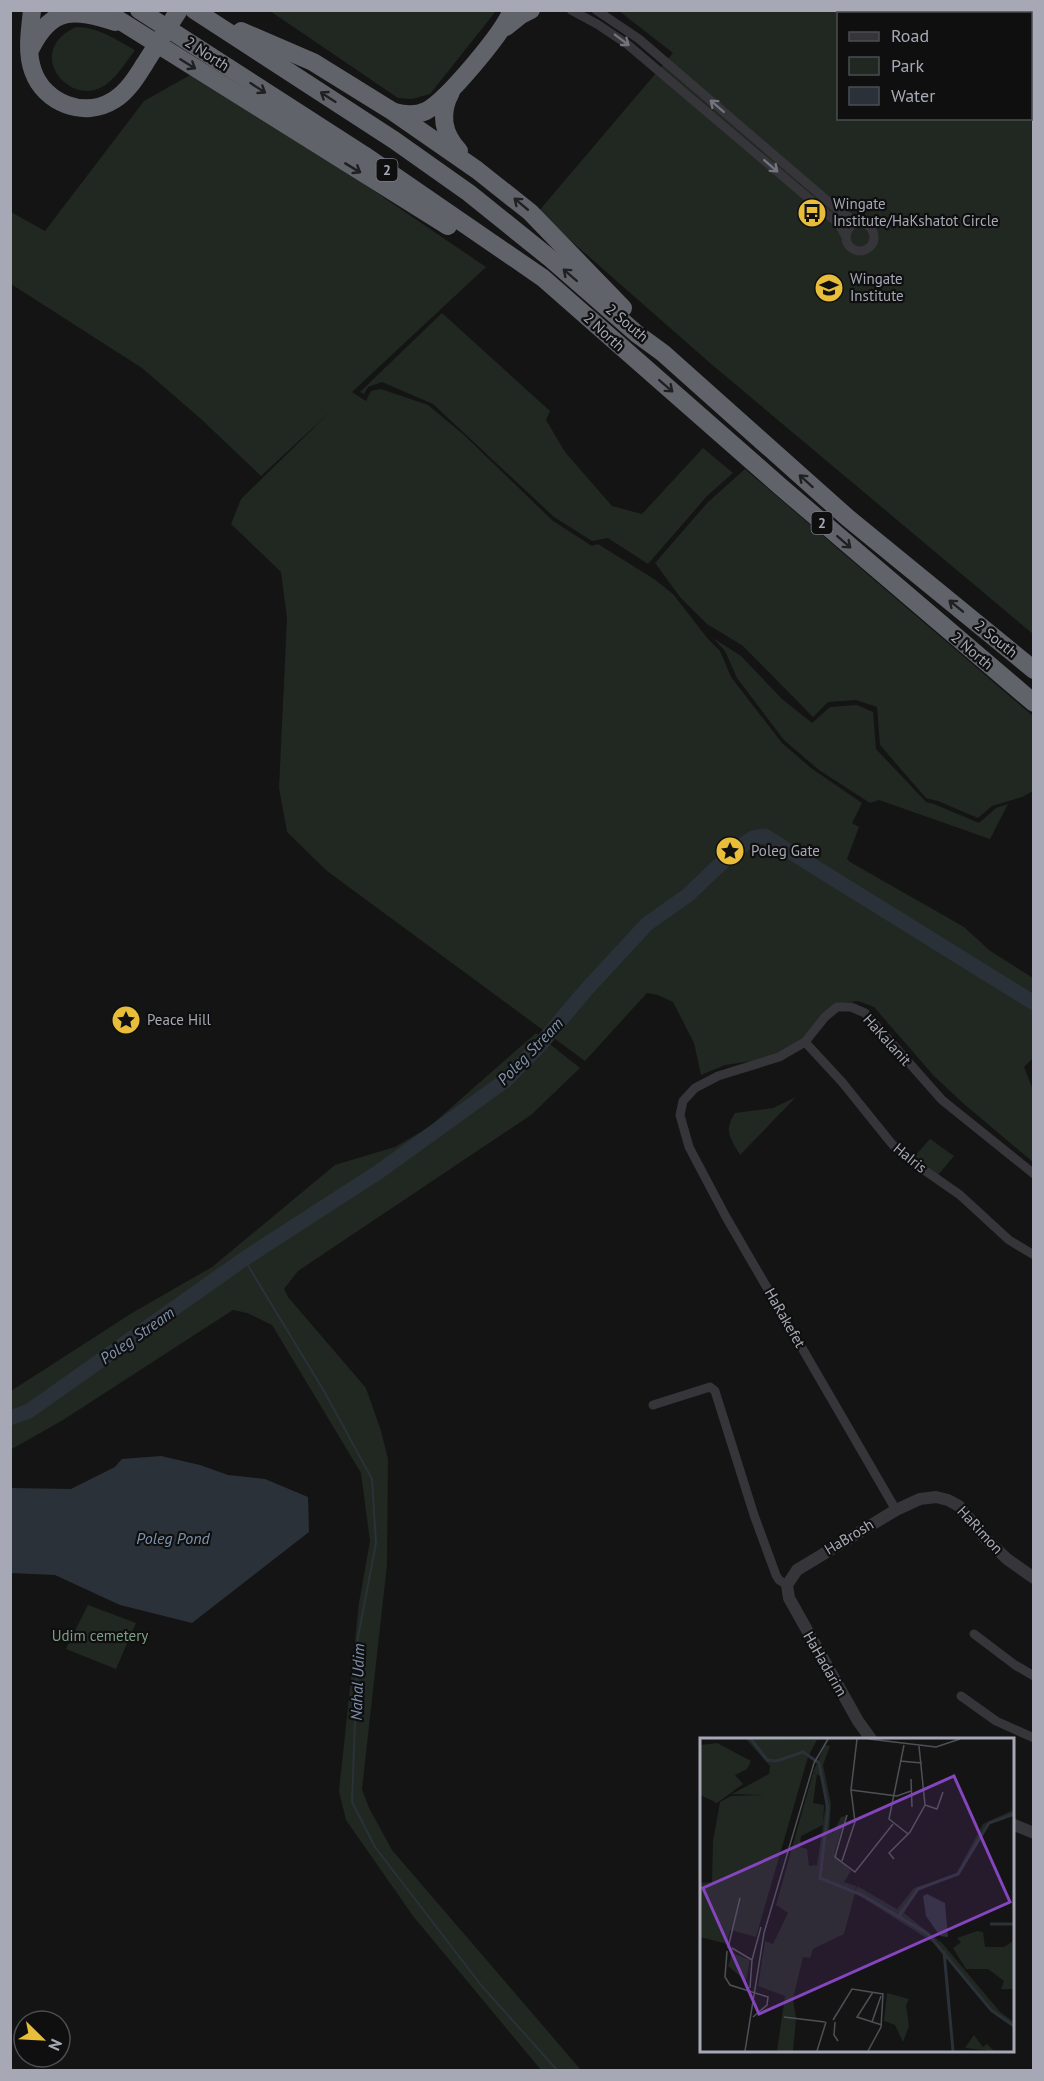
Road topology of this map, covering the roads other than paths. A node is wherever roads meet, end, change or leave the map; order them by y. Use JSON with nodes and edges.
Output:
{"nodes":[{"id":1,"x":32,"y":10,"type":"edge"},
{"id":2,"x":103,"y":10,"type":"edge"},
{"id":3,"x":139,"y":10,"type":"edge"},
{"id":4,"x":179,"y":10,"type":"edge"},
{"id":5,"x":512,"y":10,"type":"edge"},
{"id":6,"x":531,"y":10,"type":"edge"},
{"id":7,"x":572,"y":10,"type":"edge"},
{"id":8,"x":596,"y":10,"type":"edge"},
{"id":9,"x":197,"y":12,"type":"edge"},
{"id":10,"x":127,"y":25,"type":"junction"},
{"id":11,"x":498,"y":34,"type":"junction"},
{"id":12,"x":29,"y":52,"type":"junction"},
{"id":13,"x":453,"y":87,"type":"junction"},
{"id":14,"x":392,"y":111,"type":"junction"},
{"id":15,"x":477,"y":170,"type":"junction"},
{"id":16,"x":859,"y":223,"type":"junction"},
{"id":17,"x":846,"y":237,"type":"junction"},
{"id":18,"x":622,"y":348,"type":"junction"},
{"id":19,"x":663,"y":353,"type":"junction"},
{"id":20,"x":1034,"y":670,"type":"edge"},
{"id":21,"x":1034,"y":703,"type":"edge"},
{"id":22,"x":805,"y":1042,"type":"junction"},
{"id":23,"x":681,"y":1122,"type":"joint"},
{"id":24,"x":1034,"y":1174,"type":"edge"},
{"id":25,"x":1034,"y":1255,"type":"edge"},
{"id":26,"x":653,"y":1405,"type":"dead end"},
{"id":27,"x":920,"y":1499,"type":"joint"},
{"id":28,"x":896,"y":1510,"type":"junction"},
{"id":29,"x":1034,"y":1578,"type":"edge"},
{"id":30,"x":787,"y":1585,"type":"junction"},
{"id":31,"x":974,"y":1634,"type":"dead end"},
{"id":32,"x":1034,"y":1676,"type":"edge"},
{"id":33,"x":961,"y":1696,"type":"dead end"},
{"id":34,"x":870,"y":1738,"type":"edge"},
{"id":35,"x":1034,"y":1738,"type":"edge"},
{"id":36,"x":1014,"y":1825,"type":"edge"},
{"id":37,"x":1034,"y":1833,"type":"edge"}],
"edges":[{"from":1,"to":12,"type":"highway"},
{"from":2,"to":10,"type":"highway"},
{"from":3,"to":18,"type":"highway","name":"2 North","number":"2","one_way":true},
{"from":4,"to":12,"type":"highway","bridge":true},
{"from":5,"to":11,"type":"highway"},
{"from":6,"to":11,"type":"highway"},
{"from":7,"to":17,"type":"street","one_way":true},
{"from":16,"to":8,"type":"street","one_way":true},
{"from":9,"to":14,"type":"highway"},
{"from":19,"to":9,"type":"highway","name":"2 South","number":"2","one_way":true},
{"from":10,"to":12,"type":"highway"},
{"from":10,"to":18,"type":"highway","one_way":true},
{"from":11,"to":13,"type":"highway"},
{"from":13,"to":14,"type":"highway"},
{"from":13,"to":15,"type":"highway"},
{"from":14,"to":15,"type":"highway"},
{"from":19,"to":15,"type":"highway","one_way":true},
{"from":16,"to":17,"type":"street"},
{"from":16,"to":17,"type":"street"},
{"from":18,"to":21,"type":"highway","name":"2 North","number":"2","one_way":true},
{"from":20,"to":19,"type":"highway","name":"2 South","number":"2","one_way":true},
{"from":22,"to":23,"type":"street","name":"HaKalanit"},
{"from":22,"to":24,"type":"street","name":"HaKalanit"},
{"from":22,"to":25,"type":"street","name":"HaIris"},
{"from":23,"to":28,"type":"street","name":"HaRakefet"},
{"from":26,"to":30,"type":"street"},
{"from":27,"to":28,"type":"street","name":"HaBrosh"},
{"from":27,"to":29,"type":"street","name":"HaRimon"},
{"from":28,"to":30,"type":"street","name":"HaBrosh"},
{"from":30,"to":34,"type":"street","name":"HaHadarim"},
{"from":31,"to":32,"type":"street"},
{"from":33,"to":35,"type":"street"},
{"from":36,"to":37,"type":"street"}]}
